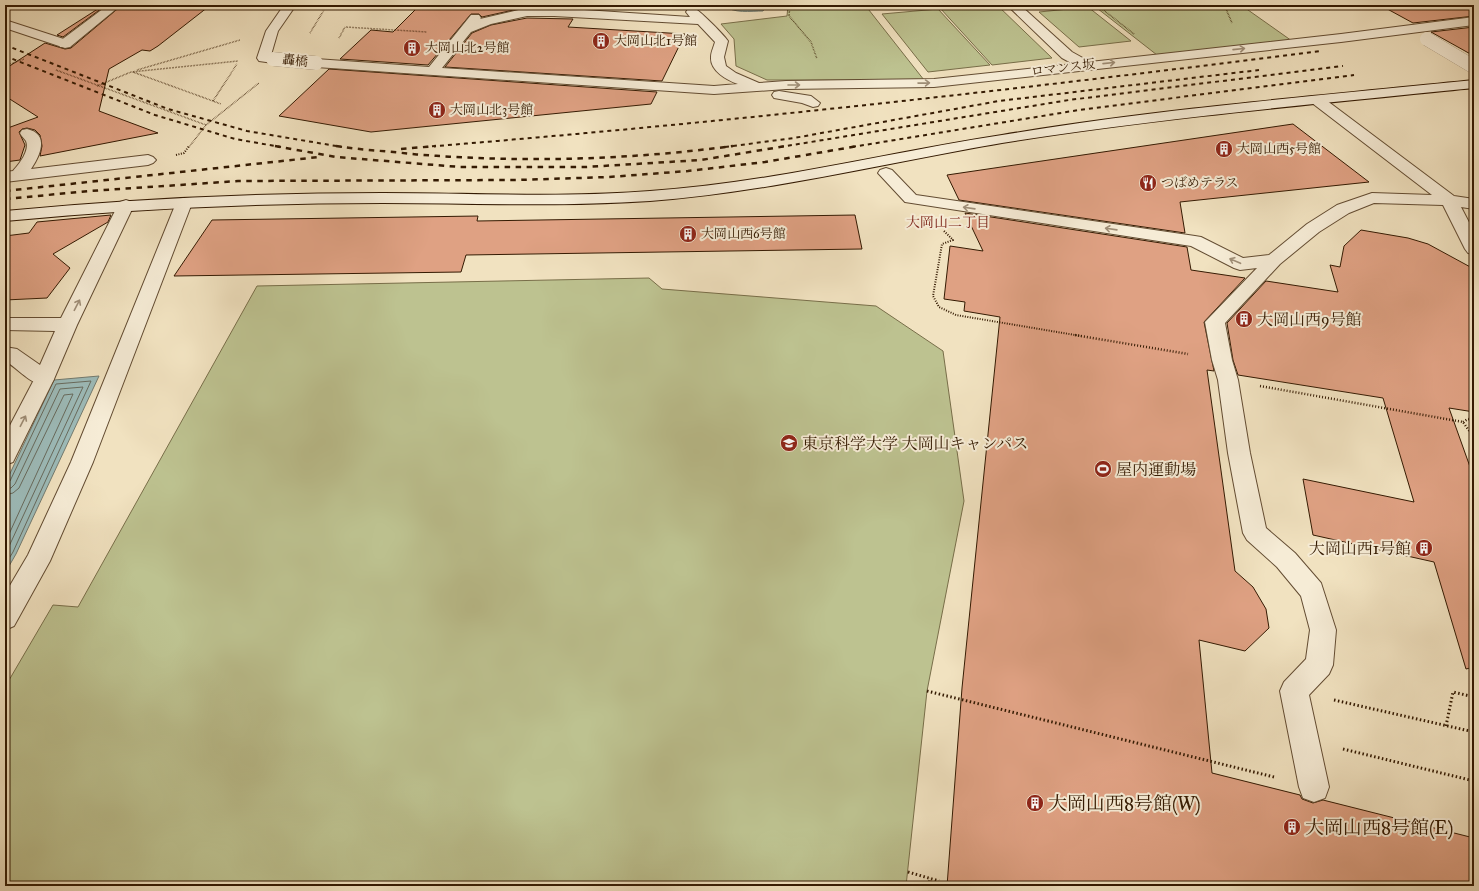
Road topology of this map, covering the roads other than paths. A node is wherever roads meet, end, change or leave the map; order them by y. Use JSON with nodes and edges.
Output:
{"nodes":[{"id":1,"x":115,"y":5,"type":"edge"},
{"id":2,"x":290,"y":5,"type":"edge"},
{"id":3,"x":687,"y":5,"type":"edge"},
{"id":4,"x":1013,"y":5,"type":"edge"},
{"id":5,"x":481,"y":11,"type":"dead end"},
{"id":6,"x":702,"y":21,"type":"junction"},
{"id":7,"x":1474,"y":21,"type":"edge"},
{"id":8,"x":5,"y":24,"type":"edge"},
{"id":9,"x":1411,"y":30,"type":"junction"},
{"id":10,"x":464,"y":32,"type":"junction"},
{"id":11,"x":1086,"y":65,"type":"junction"},
{"id":12,"x":1474,"y":67,"type":"edge"},
{"id":13,"x":432,"y":71,"type":"junction"},
{"id":14,"x":737,"y":83,"type":"junction"},
{"id":15,"x":1474,"y":84,"type":"edge"},
{"id":16,"x":1317,"y":100,"type":"junction"},
{"id":17,"x":813,"y":103,"type":"dead end"},
{"id":18,"x":27,"y":133,"type":"dead end"},
{"id":19,"x":148,"y":160,"type":"road end"},
{"id":20,"x":886,"y":173,"type":"dead end"},
{"id":21,"x":11,"y":176,"type":"edge"},
{"id":22,"x":1449,"y":200,"type":"junction"},
{"id":23,"x":184,"y":203,"type":"junction"},
{"id":24,"x":1474,"y":204,"type":"edge"},
{"id":25,"x":126,"y":205,"type":"junction"},
{"id":26,"x":5,"y":216,"type":"edge"},
{"id":27,"x":1474,"y":249,"type":"edge"},
{"id":28,"x":1274,"y":260,"type":"junction"},
{"id":29,"x":5,"y":324,"type":"edge"},
{"id":30,"x":67,"y":325,"type":"junction"},
{"id":31,"x":5,"y":354,"type":"edge"},
{"id":32,"x":44,"y":379,"type":"junction"},
{"id":33,"x":5,"y":456,"type":"edge"},
{"id":34,"x":5,"y":618,"type":"edge"},
{"id":35,"x":1314,"y":787,"type":"road end"}],
"edges":[{"from":1,"to":8,"type":"street"},
{"from":2,"to":13,"type":"street","name":"轟橋","bridge":true},
{"from":3,"to":6,"type":"street"},
{"from":4,"to":11,"type":"street"},
{"from":5,"to":10,"type":"street"},
{"from":6,"to":10,"type":"street"},
{"from":6,"to":14,"type":"street"},
{"from":7,"to":9,"type":"street","name":"ロマンス坂"},
{"from":11,"to":9,"type":"street","name":"ロマンス坂","one_way":true},
{"from":9,"to":12,"type":"street","bridge":true},
{"from":10,"to":13,"type":"street"},
{"from":14,"to":11,"type":"street","name":"ロマンス坂","one_way":true},
{"from":13,"to":14,"type":"street","name":"轟橋"},
{"from":14,"to":17,"type":"street"},
{"from":15,"to":16,"type":"street"},
{"from":16,"to":22,"type":"street"},
{"from":16,"to":23,"type":"street"},
{"from":18,"to":21,"type":"street"},
{"from":19,"to":21,"type":"street"},
{"from":28,"to":20,"type":"street","one_way":true},
{"from":22,"to":24,"type":"street"},
{"from":22,"to":27,"type":"street"},
{"from":22,"to":28,"type":"street"},
{"from":23,"to":25,"type":"street"},
{"from":23,"to":34,"type":"street"},
{"from":25,"to":26,"type":"street"},
{"from":30,"to":25,"type":"street","one_way":true},
{"from":28,"to":35,"type":"street"},
{"from":29,"to":30,"type":"street"},
{"from":30,"to":32,"type":"street"},
{"from":31,"to":32,"type":"street"},
{"from":33,"to":32,"type":"street","one_way":true}]}
